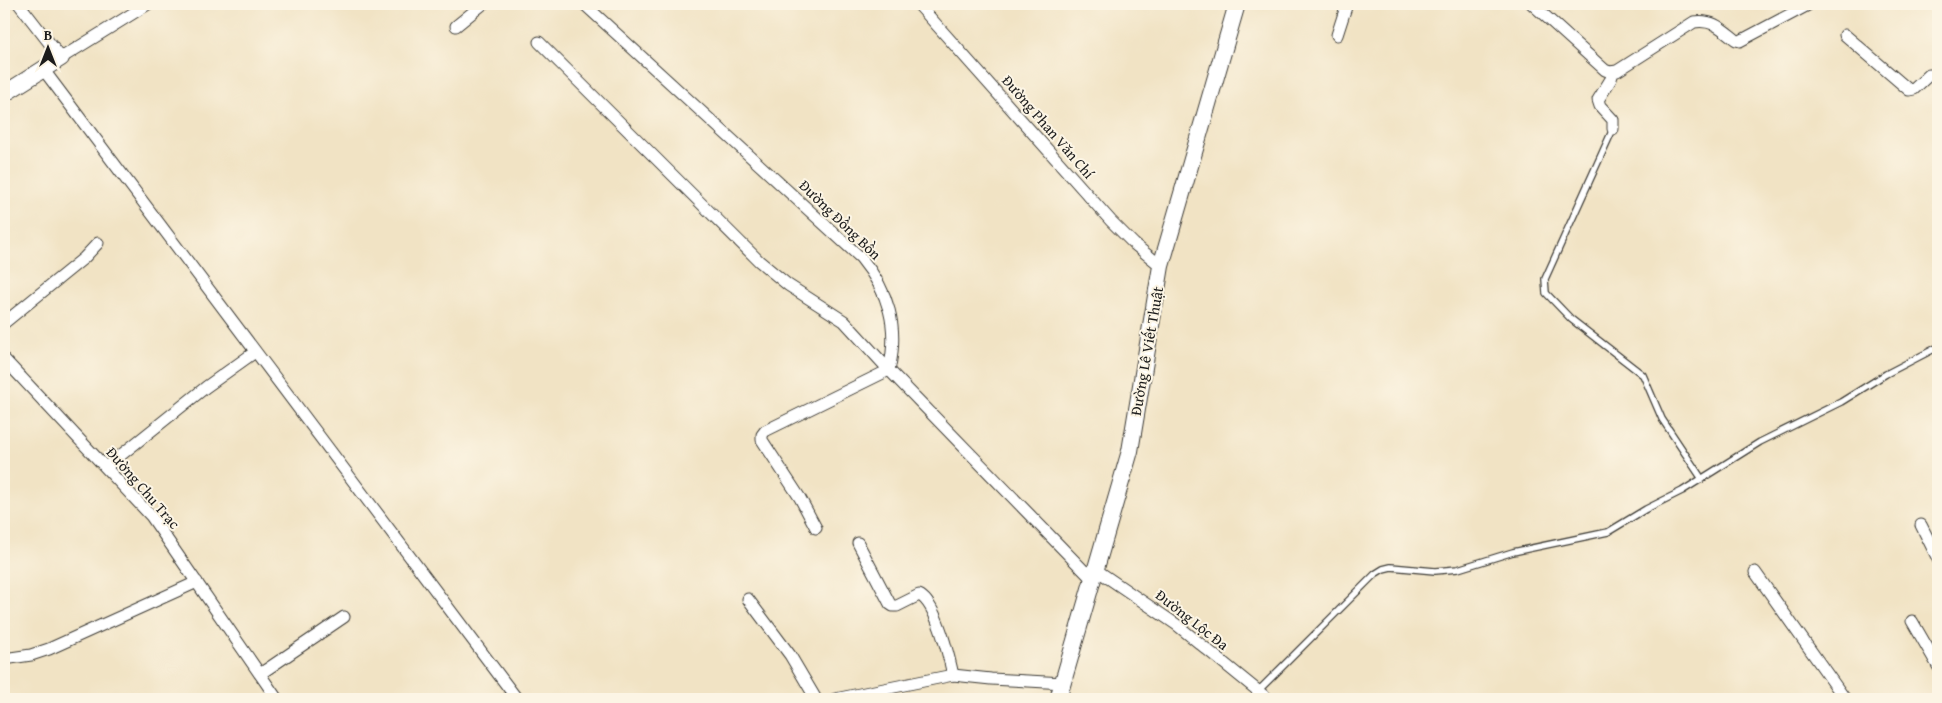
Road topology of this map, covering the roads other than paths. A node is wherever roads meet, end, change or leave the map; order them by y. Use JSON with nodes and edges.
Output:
{"nodes":[{"id":1,"x":19,"y":4,"type":"edge"},
{"id":2,"x":148,"y":4,"type":"edge"},
{"id":3,"x":483,"y":4,"type":"edge"},
{"id":4,"x":584,"y":4,"type":"edge"},
{"id":5,"x":918,"y":4,"type":"edge"},
{"id":6,"x":1238,"y":4,"type":"edge"},
{"id":7,"x":1347,"y":4,"type":"edge"},
{"id":8,"x":1550,"y":4,"type":"edge"},
{"id":9,"x":1808,"y":5,"type":"edge"},
{"id":10,"x":1536,"y":7,"type":"edge"},
{"id":11,"x":456,"y":26,"type":"dead end"},
{"id":12,"x":1337,"y":35,"type":"dead end"},
{"id":13,"x":1845,"y":35,"type":"dead end"},
{"id":14,"x":539,"y":42,"type":"dead end"},
{"id":15,"x":61,"y":58,"type":"junction"},
{"id":16,"x":42,"y":70,"type":"junction"},
{"id":17,"x":1613,"y":72,"type":"junction"},
{"id":18,"x":1938,"y":78,"type":"edge"},
{"id":19,"x":4,"y":94,"type":"edge"},
{"id":20,"x":1613,"y":130,"type":"joint"},
{"id":21,"x":98,"y":243,"type":"dead end"},
{"id":22,"x":1161,"y":266,"type":"junction"},
{"id":23,"x":4,"y":323,"type":"edge"},
{"id":24,"x":1938,"y":347,"type":"edge"},
{"id":25,"x":255,"y":352,"type":"junction"},
{"id":26,"x":4,"y":359,"type":"edge"},
{"id":27,"x":889,"y":370,"type":"junction"},
{"id":28,"x":106,"y":467,"type":"junction"},
{"id":29,"x":1702,"y":479,"type":"junction"},
{"id":30,"x":1920,"y":525,"type":"dead end"},
{"id":31,"x":816,"y":528,"type":"dead end"},
{"id":32,"x":858,"y":543,"type":"dead end"},
{"id":33,"x":1938,"y":559,"type":"edge"},
{"id":34,"x":1755,"y":572,"type":"dead end"},
{"id":35,"x":1094,"y":574,"type":"junction"},
{"id":36,"x":197,"y":582,"type":"junction"},
{"id":37,"x":748,"y":599,"type":"dead end"},
{"id":38,"x":344,"y":616,"type":"dead end"},
{"id":39,"x":1912,"y":621,"type":"dead end"},
{"id":40,"x":4,"y":659,"type":"edge"},
{"id":41,"x":1938,"y":666,"type":"edge"},
{"id":42,"x":260,"y":674,"type":"junction"},
{"id":43,"x":953,"y":675,"type":"junction"},
{"id":44,"x":1064,"y":682,"type":"junction"},
{"id":45,"x":1258,"y":691,"type":"junction"},
{"id":46,"x":849,"y":697,"type":"edge"},
{"id":47,"x":277,"y":699,"type":"edge"},
{"id":48,"x":517,"y":699,"type":"edge"},
{"id":49,"x":816,"y":699,"type":"edge"},
{"id":50,"x":835,"y":699,"type":"edge"},
{"id":51,"x":1058,"y":699,"type":"edge"},
{"id":52,"x":1268,"y":699,"type":"edge"},
{"id":53,"x":1845,"y":699,"type":"edge"}],
"edges":[{"from":1,"to":15,"type":"street"},
{"from":2,"to":15,"type":"street"},
{"from":3,"to":11,"type":"street"},
{"from":4,"to":27,"type":"street","name":"Đường Đồng Bồn"},
{"from":5,"to":22,"type":"street","name":"Đường Phan Văn Chí"},
{"from":6,"to":22,"type":"main road","name":"Đường Lê Viết Thuật"},
{"from":7,"to":12,"type":"street"},
{"from":8,"to":10,"type":"street"},
{"from":9,"to":17,"type":"street"},
{"from":10,"to":17,"type":"street"},
{"from":13,"to":18,"type":"street"},
{"from":14,"to":27,"type":"street"},
{"from":15,"to":16,"type":"main road"},
{"from":16,"to":19,"type":"main road"},
{"from":16,"to":25,"type":"street"},
{"from":17,"to":20,"type":"street"},
{"from":20,"to":29,"type":"lane"},
{"from":21,"to":23,"type":"street"},
{"from":22,"to":35,"type":"main road","name":"Đường Lê Viết Thuật"},
{"from":24,"to":29,"type":"lane"},
{"from":25,"to":28,"type":"street"},
{"from":25,"to":48,"type":"street"},
{"from":26,"to":28,"type":"street","name":"Đường Chu Trạc"},
{"from":27,"to":31,"type":"street"},
{"from":27,"to":35,"type":"street"},
{"from":28,"to":36,"type":"street","name":"Đường Chu Trạc"},
{"from":29,"to":45,"type":"lane"},
{"from":30,"to":33,"type":"street"},
{"from":32,"to":43,"type":"street"},
{"from":34,"to":53,"type":"street"},
{"from":35,"to":44,"type":"main road","name":"Đường Lê Viết Thuật"},
{"from":35,"to":45,"type":"street","name":"Đường Lộc Đa"},
{"from":36,"to":40,"type":"street"},
{"from":36,"to":42,"type":"street","name":"Đường Chu Trạc"},
{"from":37,"to":49,"type":"street"},
{"from":38,"to":42,"type":"street"},
{"from":39,"to":41,"type":"street"},
{"from":42,"to":47,"type":"street","name":"Đường Chu Trạc"},
{"from":43,"to":44,"type":"street"},
{"from":43,"to":46,"type":"street"},
{"from":44,"to":51,"type":"main road","name":"Đường Lê Viết Thuật"},
{"from":45,"to":52,"type":"street","name":"Đường Lộc Đa"},
{"from":46,"to":50,"type":"street"}]}
